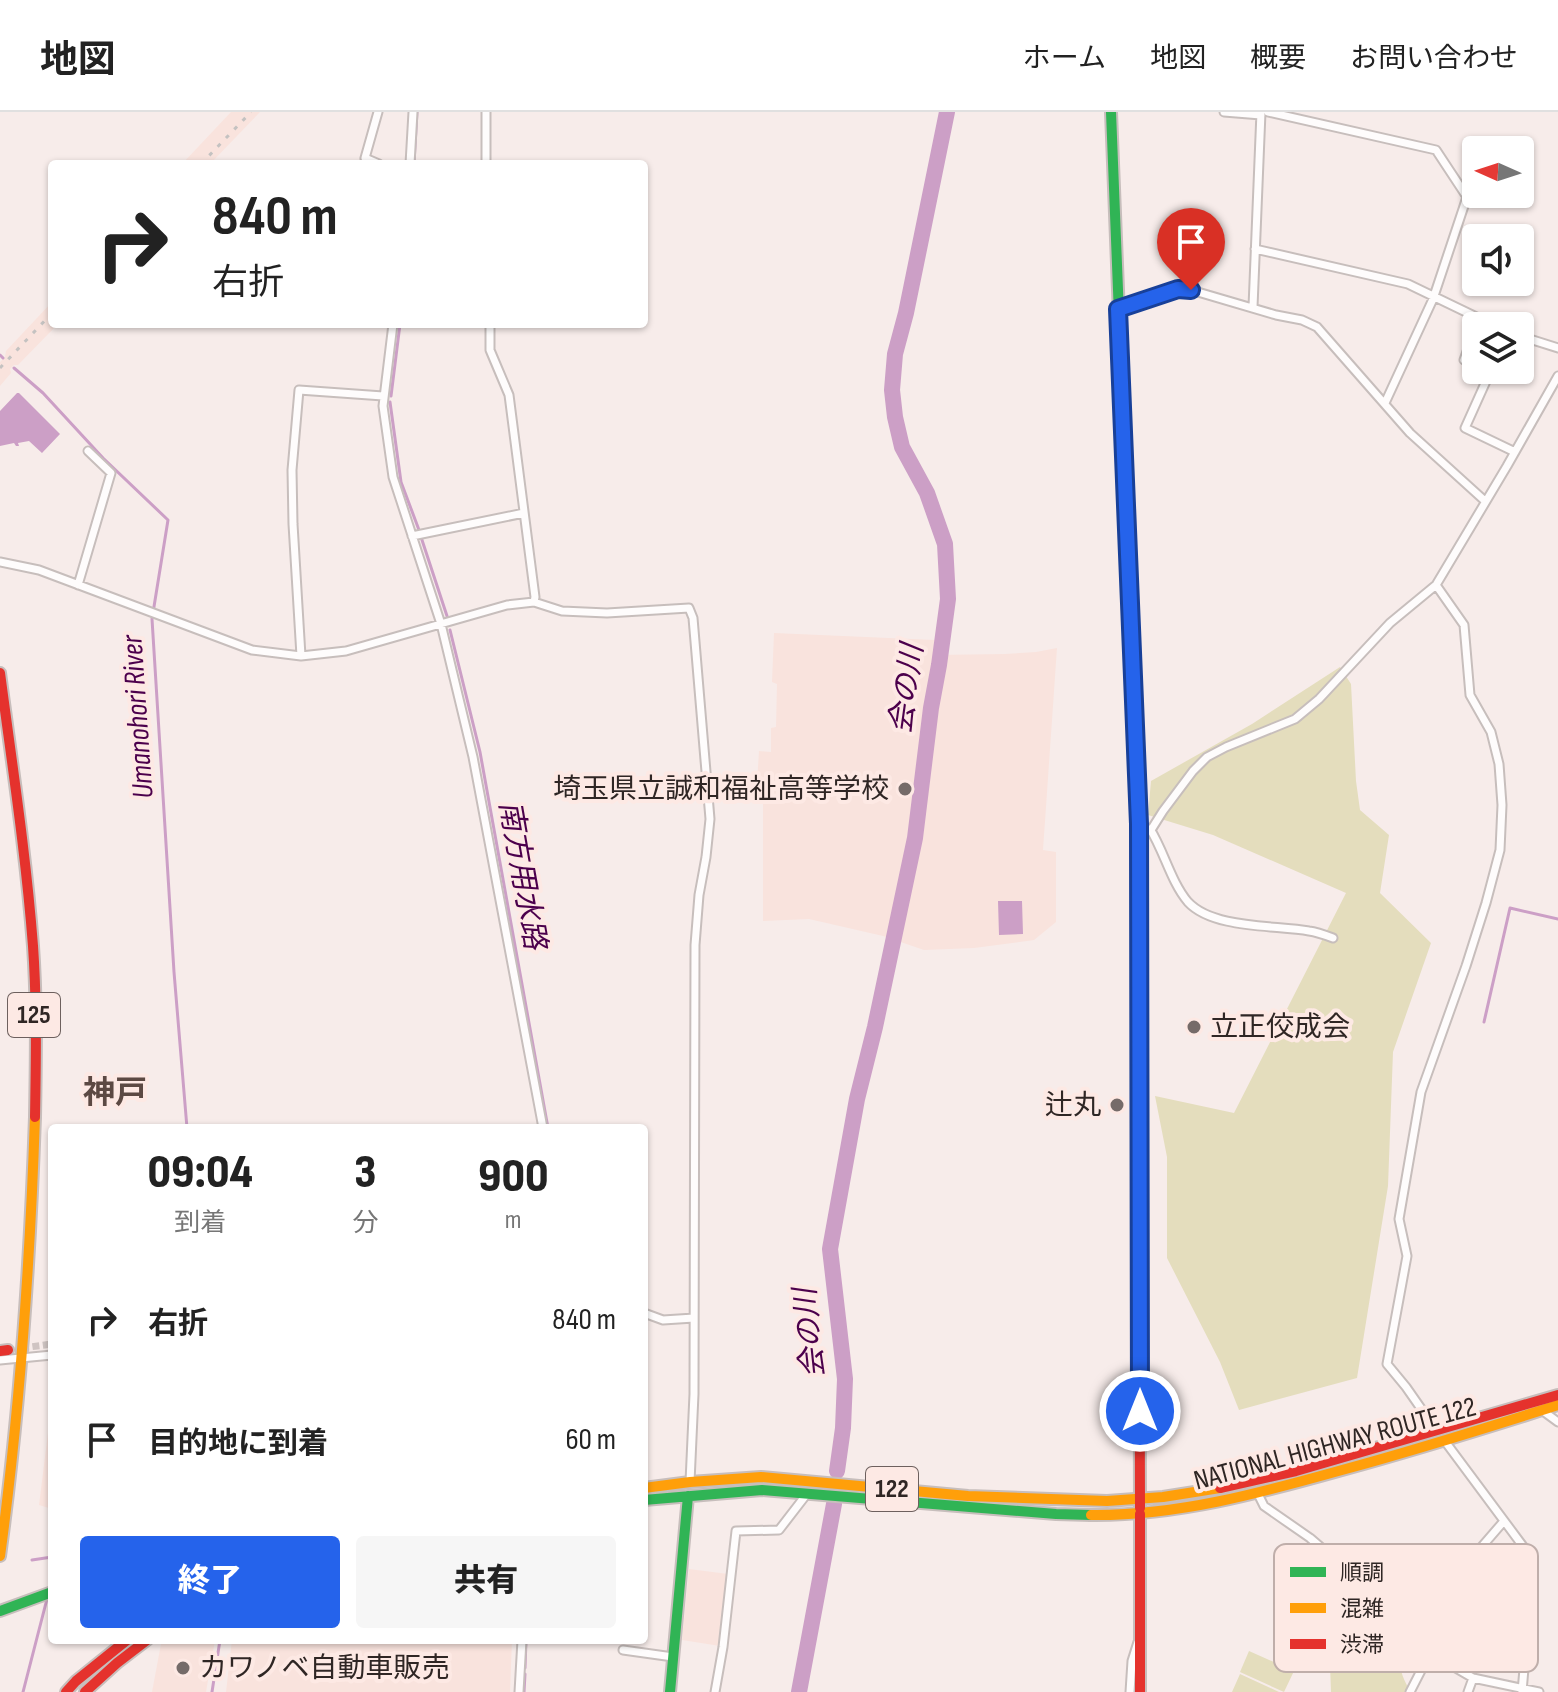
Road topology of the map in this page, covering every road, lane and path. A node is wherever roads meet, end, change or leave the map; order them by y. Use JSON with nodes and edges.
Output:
{"nodes":[{"id":1,"x":378,"y":112,"type":"edge"},
{"id":2,"x":413,"y":112,"type":"edge"},
{"id":3,"x":486,"y":112,"type":"edge"},
{"id":4,"x":1111,"y":112,"type":"edge"},
{"id":5,"x":1224,"y":112,"type":"edge"},
{"id":6,"x":1263,"y":113,"type":"edge"},
{"id":7,"x":370,"y":160,"type":"edge"},
{"id":8,"x":410,"y":160,"type":"edge"},
{"id":9,"x":486,"y":160,"type":"edge"},
{"id":10,"x":1255,"y":249,"type":"junction"},
{"id":11,"x":1434,"y":295,"type":"junction"},
{"id":12,"x":1253,"y":307,"type":"junction"},
{"id":13,"x":1118,"y":309,"type":"junction"},
{"id":14,"x":1462,"y":314,"type":"edge"},
{"id":15,"x":392,"y":328,"type":"edge"},
{"id":16,"x":490,"y":328,"type":"edge"},
{"id":17,"x":1534,"y":340,"type":"edge"},
{"id":18,"x":1558,"y":348,"type":"edge"},
{"id":19,"x":1558,"y":376,"type":"edge"},
{"id":20,"x":1485,"y":384,"type":"edge"},
{"id":21,"x":383,"y":396,"type":"junction"},
{"id":22,"x":1385,"y":403,"type":"junction"},
{"id":23,"x":88,"y":451,"type":"dead end"},
{"id":24,"x":1515,"y":452,"type":"junction"},
{"id":25,"x":1485,"y":501,"type":"junction"},
{"id":26,"x":524,"y":513,"type":"junction"},
{"id":27,"x":412,"y":536,"type":"junction"},
{"id":28,"x":0,"y":562,"type":"edge"},
{"id":29,"x":78,"y":585,"type":"junction"},
{"id":30,"x":1436,"y":585,"type":"junction"},
{"id":31,"x":534,"y":602,"type":"junction"},
{"id":32,"x":441,"y":624,"type":"junction"},
{"id":33,"x":301,"y":656,"type":"junction"},
{"id":34,"x":0,"y":673,"type":"edge"},
{"id":35,"x":708,"y":789,"type":"junction"},
{"id":36,"x":763,"y":792,"type":"dead end"},
{"id":37,"x":1139,"y":824,"type":"junction"},
{"id":38,"x":1151,"y":830,"type":"junction"},
{"id":39,"x":1333,"y":938,"type":"dead end"},
{"id":40,"x":542,"y":1124,"type":"edge"},
{"id":41,"x":648,"y":1314,"type":"edge"},
{"id":42,"x":694,"y":1318,"type":"junction"},
{"id":43,"x":48,"y":1355,"type":"edge"},
{"id":44,"x":21,"y":1358,"type":"junction"},
{"id":45,"x":0,"y":1360,"type":"edge"},
{"id":46,"x":1558,"y":1395,"type":"edge"},
{"id":47,"x":1558,"y":1405,"type":"edge"},
{"id":48,"x":1542,"y":1410,"type":"junction"},
{"id":49,"x":1558,"y":1422,"type":"edge"},
{"id":50,"x":1437,"y":1431,"type":"junction"},
{"id":51,"x":1445,"y":1441,"type":"junction"},
{"id":52,"x":690,"y":1482,"type":"junction"},
{"id":53,"x":648,"y":1487,"type":"edge"},
{"id":54,"x":1258,"y":1494,"type":"junction"},
{"id":55,"x":806,"y":1495,"type":"junction"},
{"id":56,"x":688,"y":1496,"type":"junction"},
{"id":57,"x":1140,"y":1499,"type":"junction"},
{"id":58,"x":648,"y":1500,"type":"edge"},
{"id":59,"x":1140,"y":1514,"type":"junction"},
{"id":60,"x":1504,"y":1521,"type":"junction"},
{"id":61,"x":1317,"y":1544,"type":"edge"},
{"id":62,"x":1484,"y":1544,"type":"edge"},
{"id":63,"x":1521,"y":1544,"type":"edge"},
{"id":64,"x":0,"y":1556,"type":"edge"},
{"id":65,"x":48,"y":1593,"type":"edge"},
{"id":66,"x":0,"y":1611,"type":"edge"},
{"id":67,"x":1140,"y":1637,"type":"junction"},
{"id":68,"x":122,"y":1644,"type":"edge"},
{"id":69,"x":142,"y":1644,"type":"edge"},
{"id":70,"x":522,"y":1644,"type":"edge"},
{"id":71,"x":623,"y":1650,"type":"dead end"},
{"id":72,"x":673,"y":1657,"type":"junction"},
{"id":73,"x":1420,"y":1672,"type":"edge"},
{"id":74,"x":1463,"y":1672,"type":"edge"},
{"id":75,"x":1473,"y":1678,"type":"junction"},
{"id":76,"x":1522,"y":1690,"type":"edge"},
{"id":77,"x":66,"y":1692,"type":"edge"},
{"id":78,"x":85,"y":1692,"type":"edge"},
{"id":79,"x":519,"y":1692,"type":"edge"},
{"id":80,"x":670,"y":1692,"type":"edge"},
{"id":81,"x":715,"y":1692,"type":"edge"},
{"id":82,"x":1130,"y":1692,"type":"edge"},
{"id":83,"x":1140,"y":1692,"type":"edge"},
{"id":84,"x":1410,"y":1692,"type":"edge"},
{"id":85,"x":1468,"y":1692,"type":"edge"},
{"id":86,"x":1539,"y":1692,"type":"edge"}],
"edges":[{"from":1,"to":7,"type":"street"},
{"from":2,"to":8,"type":"street"},
{"from":3,"to":9,"type":"street"},
{"from":4,"to":13,"type":"main road"},
{"from":5,"to":6,"type":"street"},
{"from":6,"to":10,"type":"street"},
{"from":6,"to":11,"type":"street"},
{"from":10,"to":11,"type":"street"},
{"from":10,"to":12,"type":"street"},
{"from":11,"to":14,"type":"street"},
{"from":11,"to":22,"type":"street"},
{"from":12,"to":13,"type":"street"},
{"from":12,"to":22,"type":"street"},
{"from":13,"to":37,"type":"main road"},
{"from":15,"to":21,"type":"street"},
{"from":16,"to":26,"type":"street"},
{"from":17,"to":18,"type":"street"},
{"from":19,"to":24,"type":"street"},
{"from":20,"to":24,"type":"street"},
{"from":21,"to":27,"type":"street"},
{"from":21,"to":33,"type":"street"},
{"from":22,"to":25,"type":"street"},
{"from":23,"to":29,"type":"street"},
{"from":24,"to":25,"type":"street"},
{"from":25,"to":30,"type":"street"},
{"from":26,"to":27,"type":"street"},
{"from":26,"to":31,"type":"street"},
{"from":27,"to":32,"type":"street"},
{"from":28,"to":29,"type":"street"},
{"from":29,"to":33,"type":"street"},
{"from":30,"to":38,"type":"street"},
{"from":30,"to":50,"type":"street"},
{"from":31,"to":32,"type":"street"},
{"from":31,"to":35,"type":"street"},
{"from":32,"to":33,"type":"street"},
{"from":32,"to":40,"type":"street"},
{"from":34,"to":44,"type":"main road","number":"125"},
{"from":35,"to":36,"type":"street"},
{"from":35,"to":42,"type":"street"},
{"from":37,"to":38,"type":"street"},
{"from":37,"to":57,"type":"main road"},
{"from":38,"to":39,"type":"street"},
{"from":41,"to":42,"type":"street"},
{"from":42,"to":52,"type":"street"},
{"from":43,"to":44,"type":"street"},
{"from":44,"to":45,"type":"street"},
{"from":44,"to":64,"type":"main road","number":"125"},
{"from":46,"to":50,"type":"main road","name":"NATIONAL HIGHWAY ROUTE 122","number":"122"},
{"from":47,"to":48,"type":"main road","name":"NATIONAL HIGHWAY ROUTE 122","number":"122"},
{"from":48,"to":49,"type":"street"},
{"from":48,"to":51,"type":"main road","name":"NATIONAL HIGHWAY ROUTE 122","number":"122"},
{"from":50,"to":51,"type":"street"},
{"from":50,"to":57,"type":"main road","name":"NATIONAL HIGHWAY ROUTE 122","number":"122"},
{"from":51,"to":54,"type":"main road","name":"NATIONAL HIGHWAY ROUTE 122","number":"122"},
{"from":51,"to":60,"type":"street"},
{"from":52,"to":53,"type":"main road","name":"NATIONAL HIGHWAY ROUTE 122","number":"122"},
{"from":52,"to":56,"type":"street"},
{"from":52,"to":57,"type":"main road","name":"NATIONAL HIGHWAY ROUTE 122","number":"122"},
{"from":54,"to":59,"type":"main road","name":"NATIONAL HIGHWAY ROUTE 122","number":"122"},
{"from":54,"to":61,"type":"street"},
{"from":55,"to":56,"type":"main road","name":"NATIONAL HIGHWAY ROUTE 122","number":"122"},
{"from":55,"to":59,"type":"main road","name":"NATIONAL HIGHWAY ROUTE 122","number":"122"},
{"from":55,"to":81,"type":"street"},
{"from":56,"to":58,"type":"main road","name":"NATIONAL HIGHWAY ROUTE 122","number":"122"},
{"from":56,"to":72,"type":"main road"},
{"from":57,"to":59,"type":"main road"},
{"from":59,"to":67,"type":"main road"},
{"from":60,"to":62,"type":"street"},
{"from":60,"to":63,"type":"street"},
{"from":65,"to":66,"type":"main road"},
{"from":67,"to":82,"type":"street"},
{"from":67,"to":83,"type":"main road"},
{"from":68,"to":77,"type":"main road"},
{"from":69,"to":78,"type":"main road"},
{"from":70,"to":79,"type":"street"},
{"from":71,"to":72,"type":"street"},
{"from":72,"to":80,"type":"main road"},
{"from":73,"to":84,"type":"street"},
{"from":74,"to":75,"type":"street"},
{"from":75,"to":76,"type":"street"},
{"from":75,"to":85,"type":"street"},
{"from":76,"to":86,"type":"street"}]}
